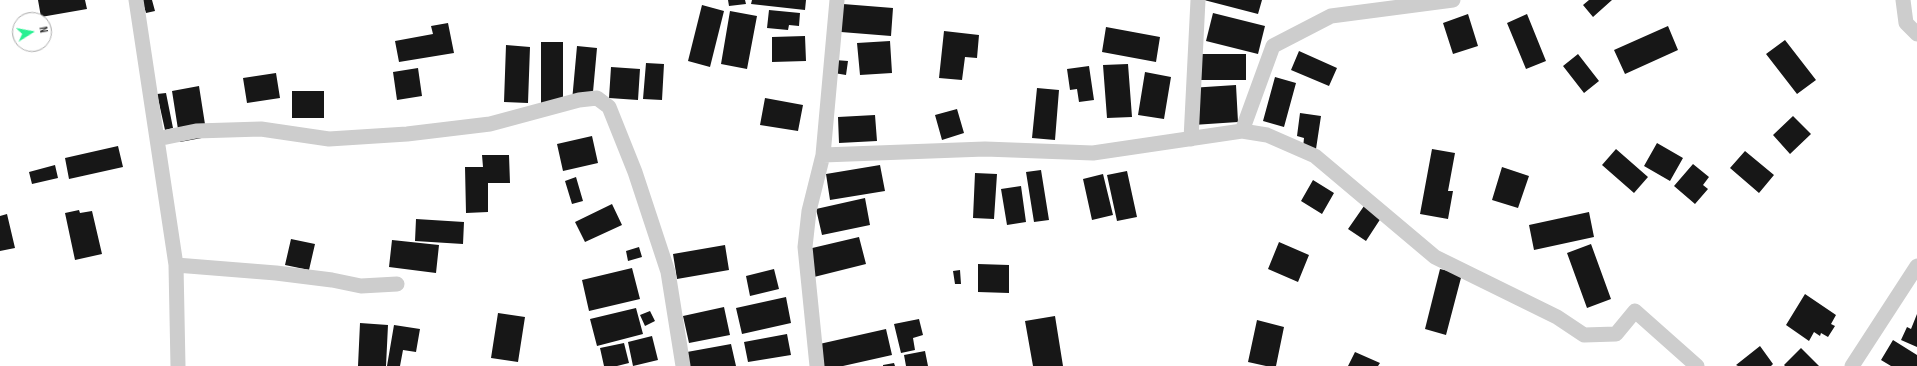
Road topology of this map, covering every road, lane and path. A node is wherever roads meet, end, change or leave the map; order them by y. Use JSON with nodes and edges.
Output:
{"nodes":[{"id":1,"x":136,"y":0,"type":"edge"},
{"id":2,"x":837,"y":0,"type":"edge"},
{"id":3,"x":1198,"y":0,"type":"edge"},
{"id":4,"x":1453,"y":0,"type":"edge"},
{"id":5,"x":1903,"y":0,"type":"edge"},
{"id":6,"x":1917,"y":34,"type":"edge"},
{"id":7,"x":1242,"y":131,"type":"junction"},
{"id":8,"x":1191,"y":138,"type":"junction"},
{"id":9,"x":156,"y":139,"type":"junction"},
{"id":10,"x":823,"y":155,"type":"junction"},
{"id":11,"x":176,"y":265,"type":"junction"},
{"id":12,"x":1917,"y":266,"type":"edge"},
{"id":13,"x":397,"y":284,"type":"dead end"},
{"id":14,"x":178,"y":366,"type":"edge"},
{"id":15,"x":682,"y":366,"type":"edge"},
{"id":16,"x":817,"y":366,"type":"edge"},
{"id":17,"x":1697,"y":366,"type":"edge"},
{"id":18,"x":1852,"y":366,"type":"edge"}],
"edges":[{"from":1,"to":9,"type":"street"},
{"from":2,"to":10,"type":"street"},
{"from":3,"to":8,"type":"street"},
{"from":4,"to":7,"type":"street"},
{"from":5,"to":6,"type":"street"},
{"from":7,"to":8,"type":"street"},
{"from":7,"to":17,"type":"street"},
{"from":8,"to":10,"type":"street"},
{"from":9,"to":11,"type":"street"},
{"from":9,"to":15,"type":"street"},
{"from":10,"to":16,"type":"street"},
{"from":11,"to":13,"type":"street"},
{"from":11,"to":14,"type":"street"},
{"from":12,"to":18,"type":"street"}]}
